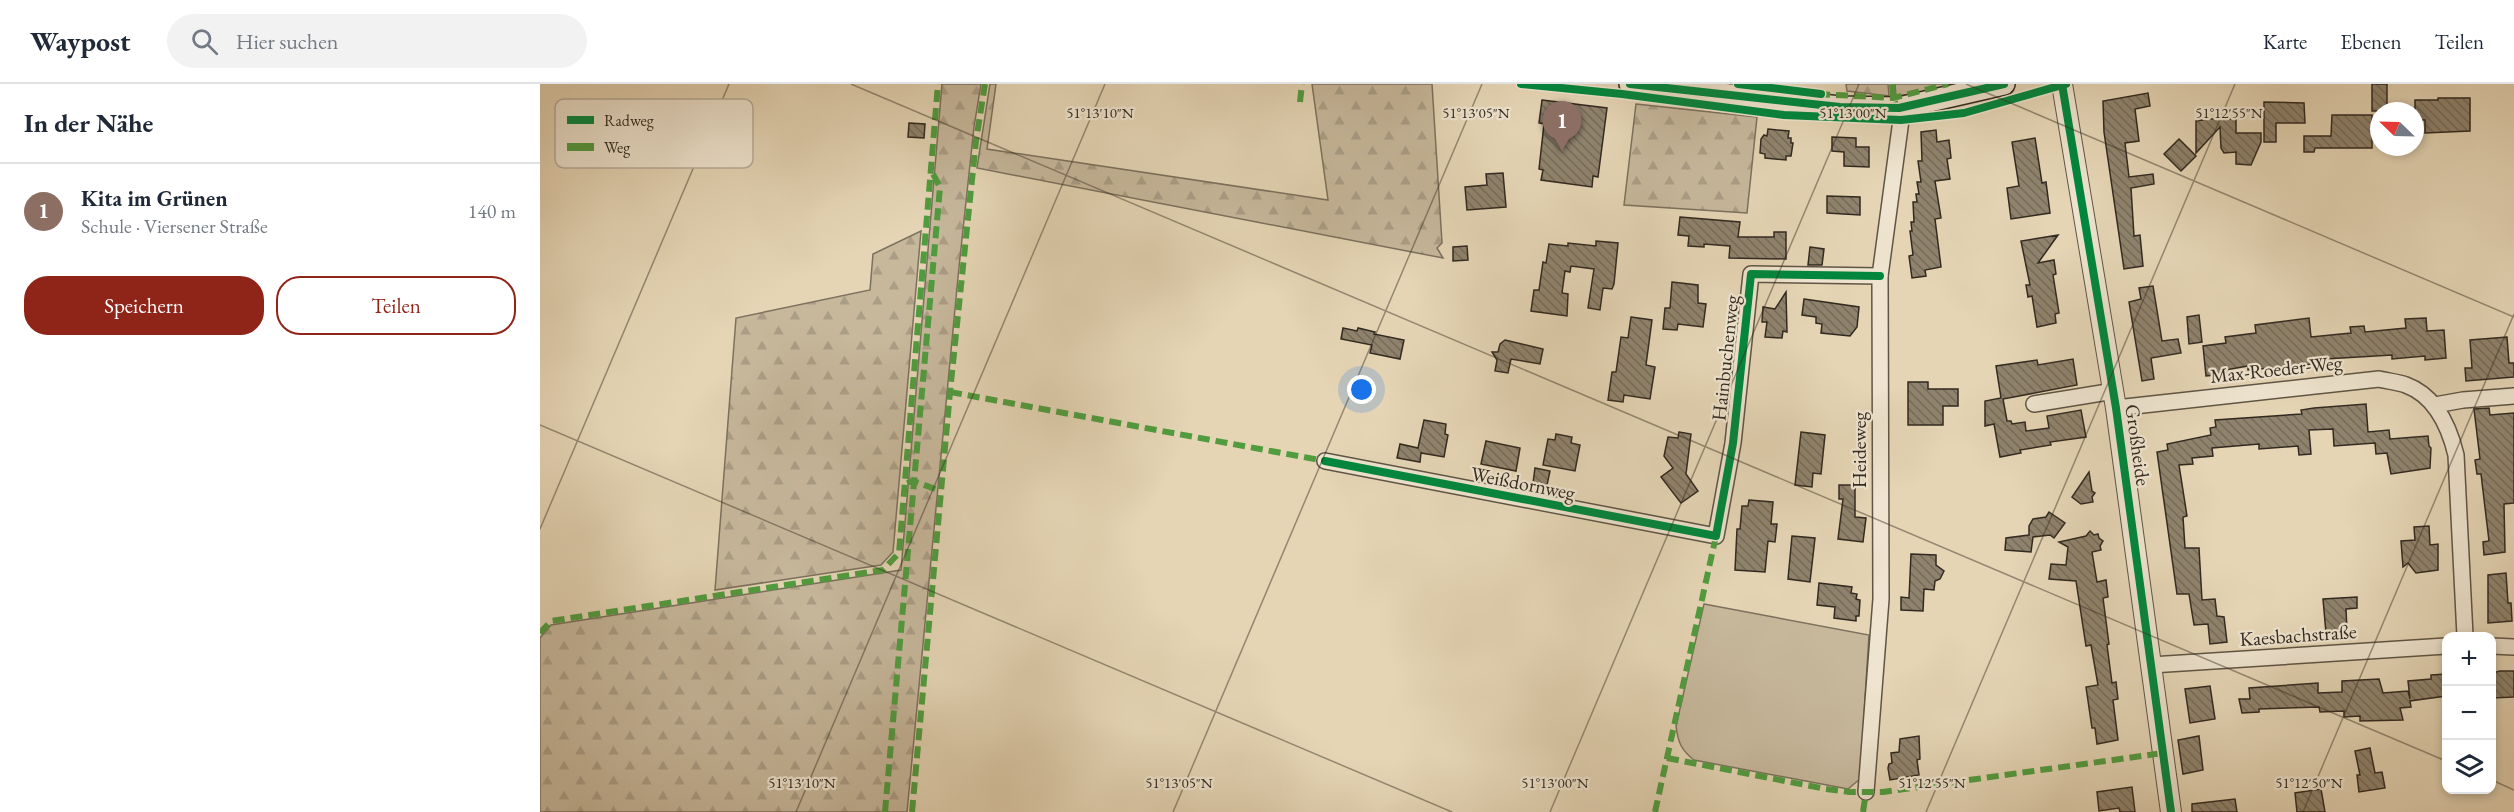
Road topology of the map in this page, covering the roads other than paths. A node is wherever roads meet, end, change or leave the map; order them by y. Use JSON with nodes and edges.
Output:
{"nodes":[{"id":1,"x":1630,"y":84,"type":"edge"},
{"id":2,"x":2004,"y":84,"type":"edge"},
{"id":3,"x":2062,"y":84,"type":"edge"},
{"id":4,"x":1899,"y":108,"type":"junction"},
{"id":5,"x":1880,"y":276,"type":"junction"},
{"id":6,"x":2514,"y":396,"type":"edge"},
{"id":7,"x":2115,"y":399,"type":"junction"},
{"id":8,"x":2034,"y":404,"type":"dead end"},
{"id":9,"x":2435,"y":405,"type":"junction"},
{"id":10,"x":1325,"y":462,"type":"dead end"},
{"id":11,"x":1716,"y":536,"type":"joint"},
{"id":12,"x":2465,"y":632,"type":"edge"},
{"id":13,"x":2442,"y":646,"type":"edge"},
{"id":14,"x":2496,"y":646,"type":"edge"},
{"id":15,"x":2514,"y":647,"type":"edge"},
{"id":16,"x":2151,"y":665,"type":"junction"},
{"id":17,"x":1866,"y":792,"type":"dead end"},
{"id":18,"x":2171,"y":812,"type":"edge"}],
"edges":[{"from":1,"to":4,"type":"main road"},
{"from":2,"to":4,"type":"main road"},
{"from":3,"to":7,"type":"street","name":"Großheide"},
{"from":4,"to":5,"type":"street","name":"Heideweg"},
{"from":5,"to":11,"type":"street","name":"Hainbuchenweg"},
{"from":5,"to":17,"type":"street","name":"Heideweg"},
{"from":6,"to":9,"type":"street"},
{"from":7,"to":8,"type":"street","name":"Großheide"},
{"from":7,"to":9,"type":"street","name":"Max-Roeder-Weg"},
{"from":7,"to":16,"type":"street","name":"Großheide"},
{"from":9,"to":12,"type":"street","name":"Max-Roeder-Weg"},
{"from":10,"to":11,"type":"street","name":"Weißdornweg"},
{"from":13,"to":16,"type":"street","name":"Kaesbachstraße"},
{"from":14,"to":15,"type":"street"},
{"from":16,"to":18,"type":"street","name":"Großheide"}]}
